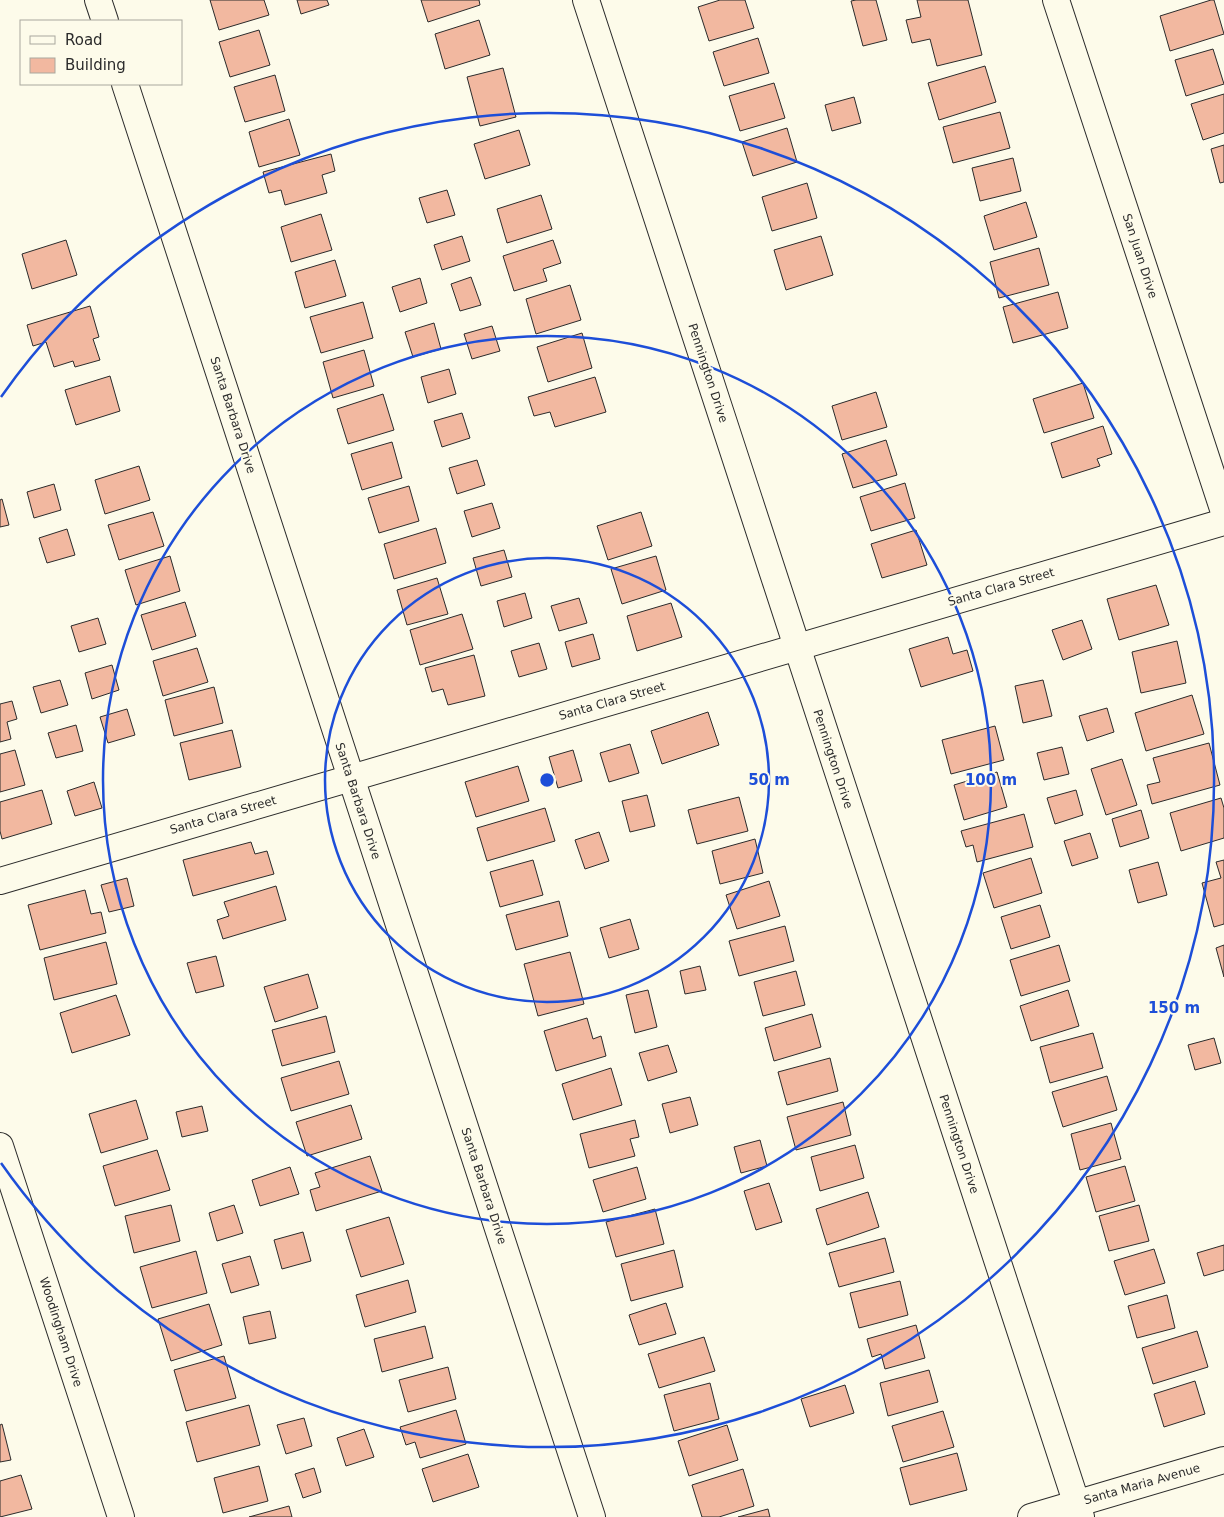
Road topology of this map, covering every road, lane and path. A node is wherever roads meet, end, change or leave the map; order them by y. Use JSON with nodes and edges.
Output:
{"nodes":[{"id":1,"x":98,"y":0,"type":"edge"},
{"id":2,"x":586,"y":0,"type":"edge"},
{"id":3,"x":1056,"y":0,"type":"edge"},
{"id":4,"x":105,"y":20,"type":"edge"},
{"id":5,"x":125,"y":85,"type":"edge"},
{"id":6,"x":1224,"y":512,"type":"edge"},
{"id":7,"x":1224,"y":522,"type":"edge"},
{"id":8,"x":797,"y":647,"type":"junction"},
{"id":9,"x":351,"y":778,"type":"junction"},
{"id":10,"x":0,"y":881,"type":"edge"},
{"id":11,"x":0,"y":1146,"type":"edge"},
{"id":12,"x":1224,"y":1460,"type":"edge"},
{"id":13,"x":1079,"y":1510,"type":"edge"},
{"id":14,"x":121,"y":1517,"type":"edge"},
{"id":15,"x":592,"y":1517,"type":"edge"},
{"id":16,"x":1031,"y":1517,"type":"edge"}],
"edges":[{"from":1,"to":4,"type":"street"},
{"from":2,"to":8,"type":"street","name":"Pennington Drive"},
{"from":3,"to":6,"type":"street","name":"San Juan Drive"},
{"from":5,"to":9,"type":"street","name":"Santa Barbara Drive"},
{"from":7,"to":8,"type":"street","name":"Santa Clara Street"},
{"from":8,"to":9,"type":"street","name":"Santa Clara Street"},
{"from":8,"to":13,"type":"street","name":"Pennington Drive"},
{"from":9,"to":10,"type":"street","name":"Santa Clara Street"},
{"from":9,"to":15,"type":"street","name":"Santa Barbara Drive"},
{"from":11,"to":14,"type":"street","name":"Woodingham Drive"},
{"from":12,"to":13,"type":"street","name":"Santa Maria Avenue"},
{"from":13,"to":16,"type":"street","name":"Santa Maria Avenue"}]}
